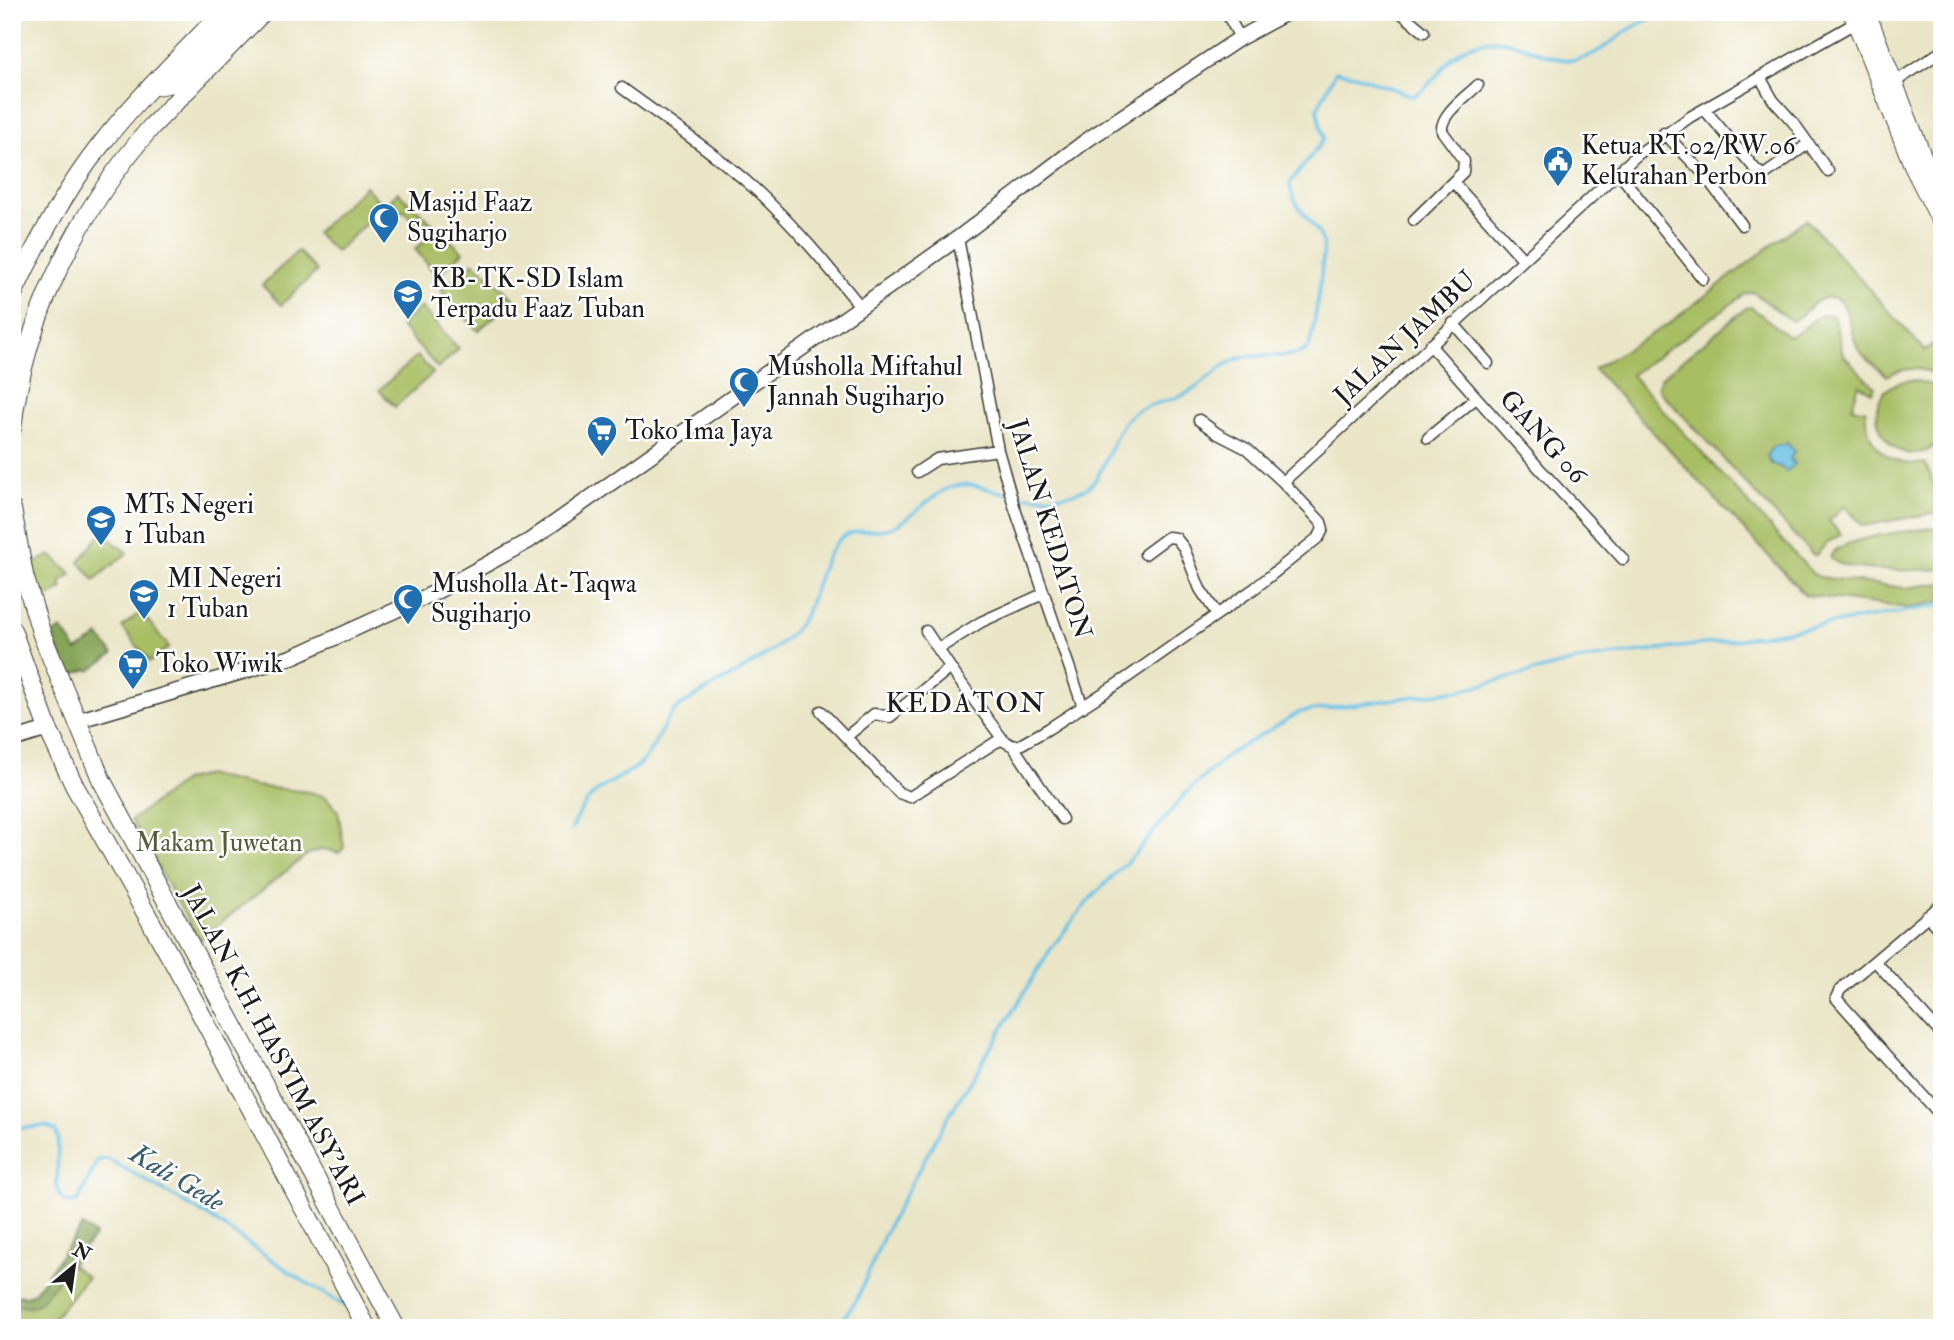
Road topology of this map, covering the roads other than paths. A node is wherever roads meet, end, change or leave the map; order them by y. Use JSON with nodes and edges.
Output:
{"nodes":[{"id":1,"x":223,"y":12,"type":"edge"},
{"id":2,"x":243,"y":12,"type":"edge"},
{"id":3,"x":263,"y":12,"type":"edge"},
{"id":4,"x":1226,"y":12,"type":"edge"},
{"id":5,"x":1288,"y":12,"type":"edge"},
{"id":6,"x":1400,"y":12,"type":"edge"},
{"id":7,"x":1857,"y":16,"type":"edge"},
{"id":8,"x":1424,"y":32,"type":"dead end"},
{"id":9,"x":1240,"y":38,"type":"junction"},
{"id":10,"x":1942,"y":51,"type":"edge"},
{"id":11,"x":1760,"y":77,"type":"junction"},
{"id":12,"x":1478,"y":85,"type":"dead end"},
{"id":13,"x":152,"y":86,"type":"junction"},
{"id":14,"x":622,"y":88,"type":"dead end"},
{"id":15,"x":1893,"y":91,"type":"junction"},
{"id":16,"x":1704,"y":108,"type":"junction"},
{"id":17,"x":1664,"y":133,"type":"junction"},
{"id":18,"x":1808,"y":144,"type":"junction"},
{"id":19,"x":1828,"y":171,"type":"dead end"},
{"id":20,"x":1618,"y":172,"type":"junction"},
{"id":21,"x":1454,"y":183,"type":"junction"},
{"id":22,"x":1942,"y":196,"type":"edge"},
{"id":23,"x":1414,"y":220,"type":"dead end"},
{"id":24,"x":1742,"y":225,"type":"dead end"},
{"id":25,"x":1942,"y":225,"type":"edge"},
{"id":26,"x":958,"y":238,"type":"junction"},
{"id":27,"x":1523,"y":259,"type":"junction"},
{"id":28,"x":1703,"y":279,"type":"dead end"},
{"id":29,"x":12,"y":296,"type":"edge"},
{"id":30,"x":860,"y":306,"type":"junction"},
{"id":31,"x":1453,"y":323,"type":"junction"},
{"id":32,"x":1430,"y":345,"type":"junction"},
{"id":33,"x":1488,"y":363,"type":"dead end"},
{"id":34,"x":1476,"y":398,"type":"junction"},
{"id":35,"x":1199,"y":420,"type":"dead end"},
{"id":36,"x":12,"y":428,"type":"edge"},
{"id":37,"x":1428,"y":438,"type":"dead end"},
{"id":38,"x":998,"y":450,"type":"junction"},
{"id":39,"x":918,"y":472,"type":"dead end"},
{"id":40,"x":1283,"y":482,"type":"junction"},
{"id":41,"x":12,"y":509,"type":"edge"},
{"id":42,"x":1145,"y":554,"type":"dead end"},
{"id":43,"x":1623,"y":559,"type":"dead end"},
{"id":44,"x":1043,"y":594,"type":"junction"},
{"id":45,"x":1217,"y":614,"type":"junction"},
{"id":46,"x":12,"y":630,"type":"edge"},
{"id":47,"x":926,"y":631,"type":"dead end"},
{"id":48,"x":937,"y":649,"type":"junction"},
{"id":49,"x":950,"y":668,"type":"junction"},
{"id":50,"x":1083,"y":707,"type":"junction"},
{"id":51,"x":821,"y":711,"type":"dead end"},
{"id":52,"x":76,"y":720,"type":"junction"},
{"id":53,"x":48,"y":729,"type":"junction"},
{"id":54,"x":846,"y":737,"type":"junction"},
{"id":55,"x":12,"y":740,"type":"edge"},
{"id":56,"x":1008,"y":743,"type":"junction"},
{"id":57,"x":1062,"y":819,"type":"dead end"},
{"id":58,"x":135,"y":846,"type":"junction"},
{"id":59,"x":1942,"y":904,"type":"edge"},
{"id":60,"x":1927,"y":916,"type":"junction"},
{"id":61,"x":1942,"y":933,"type":"edge"},
{"id":62,"x":1875,"y":961,"type":"junction"},
{"id":63,"x":188,"y":992,"type":"junction"},
{"id":64,"x":1942,"y":1035,"type":"edge"},
{"id":65,"x":1942,"y":1116,"type":"edge"},
{"id":66,"x":367,"y":1328,"type":"edge"},
{"id":67,"x":396,"y":1328,"type":"edge"}],
"edges":[{"from":1,"to":13,"type":"highway"},
{"from":2,"to":13,"type":"highway"},
{"from":3,"to":36,"type":"highway"},
{"from":4,"to":9,"type":"street"},
{"from":5,"to":9,"type":"street"},
{"from":6,"to":8,"type":"street"},
{"from":7,"to":11,"type":"street","name":"JALAN JAMBU"},
{"from":7,"to":15,"type":"main road"},
{"from":9,"to":26,"type":"street"},
{"from":10,"to":15,"type":"street"},
{"from":11,"to":16,"type":"street","name":"JALAN JAMBU"},
{"from":11,"to":18,"type":"street"},
{"from":12,"to":21,"type":"street"},
{"from":13,"to":29,"type":"highway"},
{"from":14,"to":30,"type":"street"},
{"from":15,"to":22,"type":"main road"},
{"from":15,"to":25,"type":"main road"},
{"from":16,"to":17,"type":"street","name":"JALAN JAMBU"},
{"from":16,"to":18,"type":"street"},
{"from":17,"to":20,"type":"street","name":"JALAN JAMBU"},
{"from":17,"to":24,"type":"street"},
{"from":18,"to":19,"type":"street"},
{"from":20,"to":27,"type":"street","name":"JALAN JAMBU"},
{"from":20,"to":28,"type":"street"},
{"from":21,"to":23,"type":"street"},
{"from":21,"to":27,"type":"street"},
{"from":26,"to":30,"type":"street"},
{"from":26,"to":38,"type":"street","name":"JALAN KEDATON"},
{"from":27,"to":31,"type":"street","name":"JALAN JAMBU"},
{"from":30,"to":52,"type":"street"},
{"from":31,"to":32,"type":"street","name":"JALAN JAMBU"},
{"from":31,"to":33,"type":"street"},
{"from":32,"to":34,"type":"street","name":"GANG 06"},
{"from":32,"to":40,"type":"street","name":"JALAN JAMBU"},
{"from":34,"to":37,"type":"street"},
{"from":34,"to":43,"type":"street","name":"GANG 06"},
{"from":35,"to":40,"type":"street"},
{"from":38,"to":39,"type":"street"},
{"from":38,"to":44,"type":"street","name":"JALAN KEDATON"},
{"from":40,"to":45,"type":"street"},
{"from":41,"to":52,"type":"highway","name":"JALAN K.H. HASYIM ASY'ARI"},
{"from":42,"to":45,"type":"street"},
{"from":44,"to":48,"type":"street"},
{"from":44,"to":50,"type":"street","name":"JALAN KEDATON"},
{"from":45,"to":50,"type":"street"},
{"from":46,"to":53,"type":"highway","name":"JALAN K.H. HASYIM ASY'ARI"},
{"from":47,"to":48,"type":"street"},
{"from":48,"to":49,"type":"street"},
{"from":49,"to":54,"type":"street"},
{"from":49,"to":56,"type":"street"},
{"from":50,"to":56,"type":"street"},
{"from":51,"to":54,"type":"street"},
{"from":52,"to":58,"type":"highway","name":"JALAN K.H. HASYIM ASY'ARI"},
{"from":53,"to":55,"type":"street"},
{"from":53,"to":63,"type":"highway","name":"JALAN K.H. HASYIM ASY'ARI"},
{"from":54,"to":56,"type":"street"},
{"from":56,"to":57,"type":"street"},
{"from":58,"to":63,"type":"highway"},
{"from":58,"to":67,"type":"highway","name":"JALAN K.H. HASYIM ASY'ARI"},
{"from":59,"to":60,"type":"street"},
{"from":60,"to":61,"type":"street"},
{"from":60,"to":62,"type":"street"},
{"from":62,"to":64,"type":"street"},
{"from":62,"to":65,"type":"street"},
{"from":63,"to":66,"type":"highway","name":"JALAN K.H. HASYIM ASY'ARI"}]}
